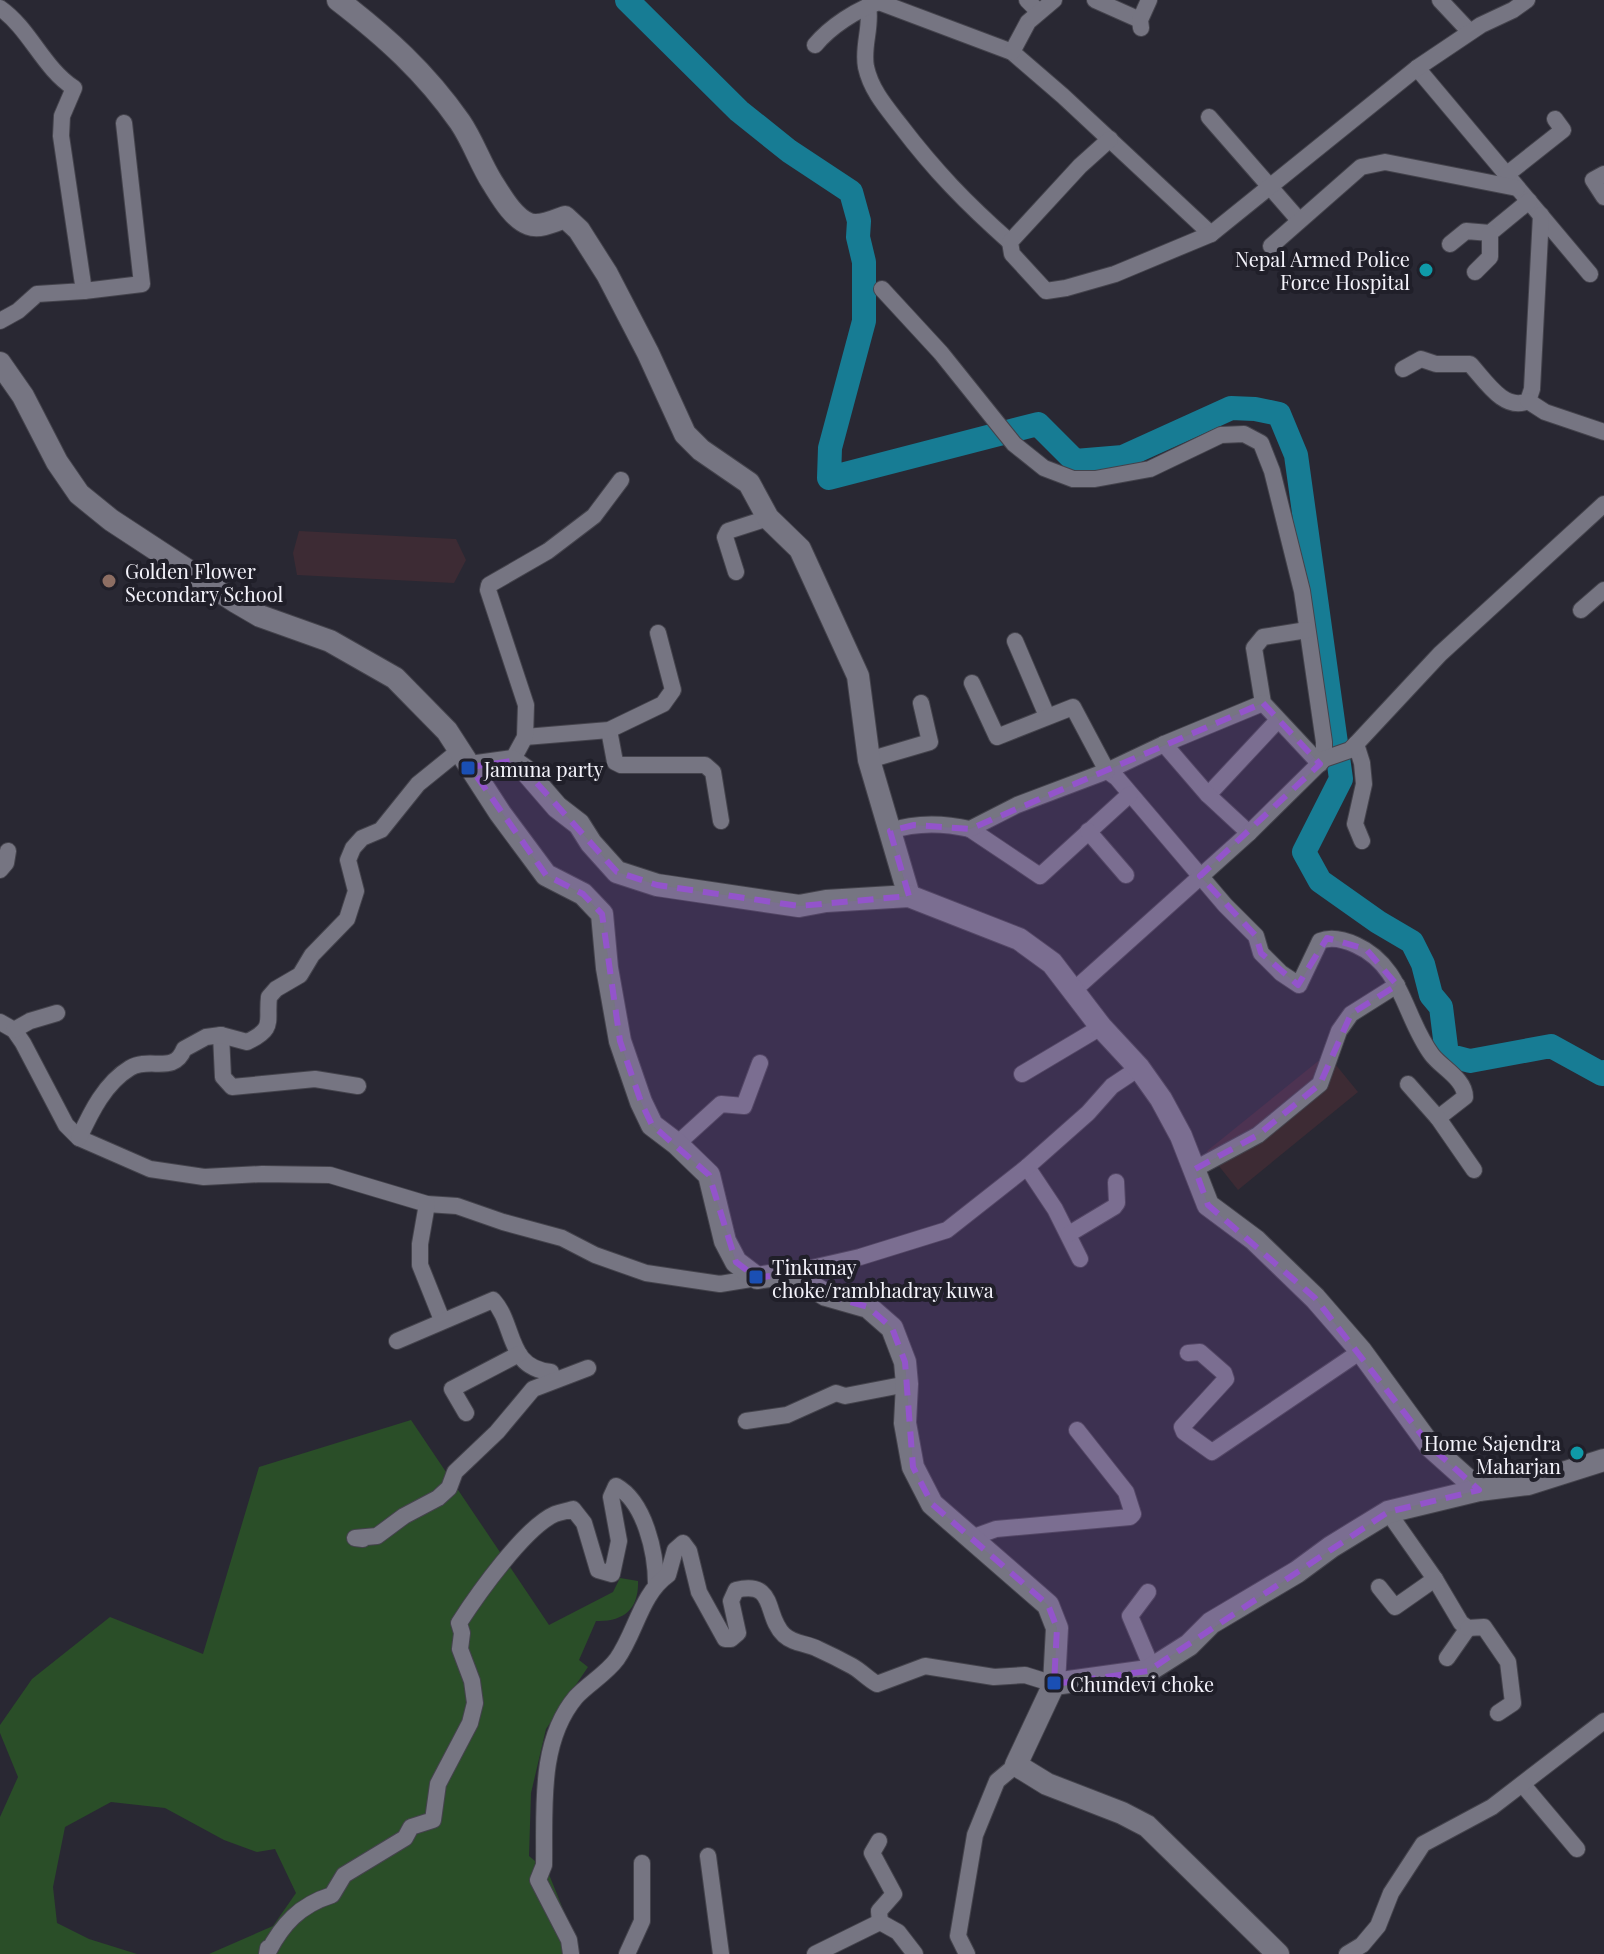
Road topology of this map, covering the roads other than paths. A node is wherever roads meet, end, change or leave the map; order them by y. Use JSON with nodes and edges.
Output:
{"nodes":[{"id":1,"x":338,"y":0,"type":"edge"},
{"id":2,"x":1054,"y":0,"type":"edge"},
{"id":3,"x":1095,"y":0,"type":"edge"},
{"id":4,"x":1149,"y":0,"type":"edge"},
{"id":5,"x":1440,"y":0,"type":"edge"},
{"id":6,"x":1524,"y":1,"type":"edge"},
{"id":7,"x":868,"y":6,"type":"junction"},
{"id":8,"x":1033,"y":6,"type":"edge"},
{"id":9,"x":0,"y":8,"type":"edge"},
{"id":10,"x":1470,"y":32,"type":"junction"},
{"id":11,"x":815,"y":45,"type":"dead end"},
{"id":12,"x":1012,"y":52,"type":"junction"},
{"id":13,"x":1417,"y":68,"type":"junction"},
{"id":14,"x":1209,"y":117,"type":"dead end"},
{"id":15,"x":1555,"y":119,"type":"dead end"},
{"id":16,"x":124,"y":123,"type":"dead end"},
{"id":17,"x":1110,"y":139,"type":"junction"},
{"id":18,"x":1604,"y":174,"type":"edge"},
{"id":19,"x":1512,"y":181,"type":"junction"},
{"id":20,"x":1269,"y":187,"type":"junction"},
{"id":21,"x":1604,"y":197,"type":"edge"},
{"id":22,"x":1529,"y":201,"type":"junction"},
{"id":23,"x":1541,"y":215,"type":"junction"},
{"id":24,"x":1298,"y":219,"type":"junction"},
{"id":25,"x":1490,"y":233,"type":"junction"},
{"id":26,"x":1211,"y":234,"type":"junction"},
{"id":27,"x":1010,"y":242,"type":"junction"},
{"id":28,"x":1450,"y":244,"type":"dead end"},
{"id":29,"x":1271,"y":246,"type":"dead end"},
{"id":30,"x":1475,"y":272,"type":"dead end"},
{"id":31,"x":1590,"y":274,"type":"dead end"},
{"id":32,"x":882,"y":289,"type":"dead end"},
{"id":33,"x":84,"y":291,"type":"junction"},
{"id":34,"x":0,"y":321,"type":"edge"},
{"id":35,"x":0,"y":363,"type":"edge"},
{"id":36,"x":1403,"y":369,"type":"dead end"},
{"id":37,"x":1528,"y":401,"type":"junction"},
{"id":38,"x":1604,"y":432,"type":"edge"},
{"id":39,"x":621,"y":480,"type":"dead end"},
{"id":40,"x":1604,"y":504,"type":"edge"},
{"id":41,"x":768,"y":518,"type":"junction"},
{"id":42,"x":736,"y":572,"type":"dead end"},
{"id":43,"x":1604,"y":590,"type":"edge"},
{"id":44,"x":1581,"y":610,"type":"dead end"},
{"id":45,"x":1307,"y":630,"type":"junction"},
{"id":46,"x":658,"y":633,"type":"dead end"},
{"id":47,"x":1015,"y":641,"type":"dead end"},
{"id":48,"x":972,"y":683,"type":"dead end"},
{"id":49,"x":921,"y":703,"type":"dead end"},
{"id":50,"x":1263,"y":703,"type":"junction"},
{"id":51,"x":1047,"y":716,"type":"junction"},
{"id":52,"x":1278,"y":720,"type":"junction"},
{"id":53,"x":609,"y":730,"type":"junction"},
{"id":54,"x":525,"y":737,"type":"junction"},
{"id":55,"x":1164,"y":744,"type":"junction"},
{"id":56,"x":1353,"y":747,"type":"junction"},
{"id":57,"x":465,"y":759,"type":"junction"},
{"id":58,"x":869,"y":760,"type":"junction"},
{"id":59,"x":1323,"y":760,"type":"junction"},
{"id":60,"x":512,"y":761,"type":"junction"},
{"id":61,"x":1107,"y":771,"type":"junction"},
{"id":62,"x":1130,"y":794,"type":"junction"},
{"id":63,"x":1208,"y":795,"type":"junction"},
{"id":64,"x":721,"y":821,"type":"dead end"},
{"id":65,"x":970,"y":829,"type":"junction"},
{"id":66,"x":890,"y":831,"type":"junction"},
{"id":67,"x":1088,"y":831,"type":"junction"},
{"id":68,"x":1249,"y":833,"type":"junction"},
{"id":69,"x":1362,"y":841,"type":"dead end"},
{"id":70,"x":8,"y":851,"type":"dead end"},
{"id":71,"x":0,"y":870,"type":"edge"},
{"id":72,"x":1126,"y":875,"type":"dead end"},
{"id":73,"x":1200,"y":876,"type":"junction"},
{"id":74,"x":909,"y":896,"type":"junction"},
{"id":75,"x":1397,"y":985,"type":"junction"},
{"id":76,"x":1074,"y":990,"type":"junction"},
{"id":77,"x":57,"y":1013,"type":"dead end"},
{"id":78,"x":7,"y":1026,"type":"edge"},
{"id":79,"x":1101,"y":1027,"type":"junction"},
{"id":80,"x":221,"y":1035,"type":"junction"},
{"id":81,"x":760,"y":1063,"type":"dead end"},
{"id":82,"x":1139,"y":1068,"type":"junction"},
{"id":83,"x":1022,"y":1074,"type":"dead end"},
{"id":84,"x":1408,"y":1084,"type":"dead end"},
{"id":85,"x":358,"y":1086,"type":"dead end"},
{"id":86,"x":1438,"y":1118,"type":"junction"},
{"id":87,"x":79,"y":1138,"type":"junction"},
{"id":88,"x":677,"y":1144,"type":"junction"},
{"id":89,"x":1027,"y":1167,"type":"junction"},
{"id":90,"x":1195,"y":1169,"type":"junction"},
{"id":91,"x":1474,"y":1170,"type":"dead end"},
{"id":92,"x":1116,"y":1182,"type":"dead end"},
{"id":93,"x":427,"y":1204,"type":"junction"},
{"id":94,"x":1069,"y":1234,"type":"junction"},
{"id":95,"x":1080,"y":1259,"type":"dead end"},
{"id":96,"x":790,"y":1273,"type":"junction"},
{"id":97,"x":757,"y":1278,"type":"junction"},
{"id":98,"x":442,"y":1320,"type":"junction"},
{"id":99,"x":397,"y":1341,"type":"dead end"},
{"id":100,"x":1361,"y":1351,"type":"junction"},
{"id":101,"x":1188,"y":1353,"type":"dead end"},
{"id":102,"x":519,"y":1354,"type":"junction"},
{"id":103,"x":588,"y":1368,"type":"dead end"},
{"id":104,"x":552,"y":1380,"type":"junction"},
{"id":105,"x":907,"y":1384,"type":"junction"},
{"id":106,"x":466,"y":1413,"type":"dead end"},
{"id":107,"x":746,"y":1421,"type":"dead end"},
{"id":108,"x":1077,"y":1430,"type":"dead end"},
{"id":109,"x":1604,"y":1460,"type":"edge"},
{"id":110,"x":1479,"y":1490,"type":"junction"},
{"id":111,"x":1388,"y":1512,"type":"junction"},
{"id":112,"x":971,"y":1538,"type":"junction"},
{"id":113,"x":363,"y":1539,"type":"dead end"},
{"id":114,"x":1435,"y":1579,"type":"junction"},
{"id":115,"x":656,"y":1584,"type":"junction"},
{"id":116,"x":1379,"y":1587,"type":"dead end"},
{"id":117,"x":1148,"y":1592,"type":"dead end"},
{"id":118,"x":1468,"y":1628,"type":"junction"},
{"id":119,"x":1447,"y":1658,"type":"dead end"},
{"id":120,"x":1152,"y":1668,"type":"junction"},
{"id":121,"x":1054,"y":1684,"type":"junction"},
{"id":122,"x":1498,"y":1713,"type":"dead end"},
{"id":123,"x":1604,"y":1721,"type":"edge"},
{"id":124,"x":1016,"y":1765,"type":"junction"},
{"id":125,"x":1523,"y":1785,"type":"junction"},
{"id":126,"x":879,"y":1841,"type":"dead end"},
{"id":127,"x":1577,"y":1849,"type":"dead end"},
{"id":128,"x":708,"y":1856,"type":"dead end"},
{"id":129,"x":642,"y":1863,"type":"dead end"},
{"id":130,"x":880,"y":1922,"type":"junction"},
{"id":131,"x":570,"y":1947,"type":"edge"},
{"id":132,"x":268,"y":1948,"type":"dead end"},
{"id":133,"x":586,"y":1954,"type":"edge"},
{"id":134,"x":627,"y":1954,"type":"edge"},
{"id":135,"x":721,"y":1954,"type":"edge"},
{"id":136,"x":815,"y":1954,"type":"edge"},
{"id":137,"x":915,"y":1954,"type":"edge"},
{"id":138,"x":967,"y":1954,"type":"edge"},
{"id":139,"x":1278,"y":1954,"type":"edge"},
{"id":140,"x":1347,"y":1954,"type":"edge"}],
"edges":[{"from":1,"to":41,"type":"street"},
{"from":2,"to":8,"type":"street"},
{"from":3,"to":4,"type":"street"},
{"from":5,"to":10,"type":"street"},
{"from":6,"to":10,"type":"street"},
{"from":7,"to":11,"type":"street"},
{"from":7,"to":12,"type":"street"},
{"from":7,"to":27,"type":"street"},
{"from":8,"to":12,"type":"street"},
{"from":9,"to":33,"type":"street"},
{"from":10,"to":13,"type":"street"},
{"from":12,"to":17,"type":"street"},
{"from":13,"to":19,"type":"street"},
{"from":13,"to":20,"type":"street"},
{"from":14,"to":20,"type":"street"},
{"from":15,"to":19,"type":"street"},
{"from":16,"to":33,"type":"street"},
{"from":17,"to":26,"type":"street"},
{"from":17,"to":27,"type":"street"},
{"from":18,"to":21,"type":"street"},
{"from":19,"to":22,"type":"street"},
{"from":19,"to":24,"type":"street"},
{"from":20,"to":24,"type":"street"},
{"from":20,"to":26,"type":"street"},
{"from":22,"to":23,"type":"street"},
{"from":22,"to":25,"type":"street"},
{"from":23,"to":31,"type":"street"},
{"from":23,"to":37,"type":"street"},
{"from":24,"to":29,"type":"street"},
{"from":25,"to":28,"type":"street"},
{"from":25,"to":30,"type":"street"},
{"from":26,"to":27,"type":"street"},
{"from":32,"to":45,"type":"street"},
{"from":33,"to":34,"type":"street"},
{"from":35,"to":57,"type":"street"},
{"from":36,"to":37,"type":"street"},
{"from":37,"to":38,"type":"street"},
{"from":39,"to":54,"type":"street"},
{"from":40,"to":56,"type":"street"},
{"from":41,"to":42,"type":"street"},
{"from":41,"to":58,"type":"street"},
{"from":43,"to":44,"type":"street"},
{"from":45,"to":50,"type":"street"},
{"from":45,"to":59,"type":"street"},
{"from":46,"to":53,"type":"street"},
{"from":47,"to":51,"type":"street"},
{"from":48,"to":51,"type":"street"},
{"from":49,"to":58,"type":"street"},
{"from":50,"to":52,"type":"street"},
{"from":50,"to":55,"type":"street"},
{"from":51,"to":61,"type":"street"},
{"from":52,"to":59,"type":"street"},
{"from":52,"to":63,"type":"street"},
{"from":53,"to":54,"type":"street"},
{"from":53,"to":64,"type":"street"},
{"from":54,"to":60,"type":"street"},
{"from":55,"to":61,"type":"street"},
{"from":55,"to":63,"type":"street"},
{"from":56,"to":59,"type":"street"},
{"from":56,"to":69,"type":"street"},
{"from":57,"to":60,"type":"street"},
{"from":57,"to":80,"type":"street"},
{"from":57,"to":88,"type":"street"},
{"from":58,"to":66,"type":"street"},
{"from":59,"to":68,"type":"street"},
{"from":60,"to":74,"type":"street"},
{"from":61,"to":62,"type":"street"},
{"from":61,"to":65,"type":"street"},
{"from":62,"to":67,"type":"street"},
{"from":62,"to":73,"type":"street"},
{"from":63,"to":68,"type":"street"},
{"from":65,"to":66,"type":"street"},
{"from":65,"to":67,"type":"street"},
{"from":66,"to":74,"type":"street"},
{"from":67,"to":72,"type":"street"},
{"from":68,"to":73,"type":"street"},
{"from":70,"to":71,"type":"street"},
{"from":73,"to":75,"type":"street"},
{"from":73,"to":76,"type":"street"},
{"from":74,"to":76,"type":"street"},
{"from":75,"to":86,"type":"street"},
{"from":75,"to":90,"type":"street"},
{"from":76,"to":79,"type":"street"},
{"from":77,"to":78,"type":"street"},
{"from":78,"to":87,"type":"street"},
{"from":79,"to":82,"type":"street"},
{"from":79,"to":83,"type":"street"},
{"from":80,"to":85,"type":"street"},
{"from":80,"to":87,"type":"street"},
{"from":81,"to":88,"type":"street"},
{"from":82,"to":89,"type":"street"},
{"from":82,"to":90,"type":"street"},
{"from":84,"to":86,"type":"street"},
{"from":86,"to":91,"type":"street"},
{"from":87,"to":93,"type":"street"},
{"from":88,"to":97,"type":"street"},
{"from":89,"to":94,"type":"street"},
{"from":89,"to":96,"type":"street"},
{"from":90,"to":100,"type":"street"},
{"from":92,"to":94,"type":"street"},
{"from":93,"to":97,"type":"street"},
{"from":93,"to":98,"type":"street"},
{"from":94,"to":95,"type":"street"},
{"from":96,"to":97,"type":"street"},
{"from":96,"to":105,"type":"street"},
{"from":98,"to":99,"type":"street"},
{"from":98,"to":102,"type":"street"},
{"from":100,"to":101,"type":"street"},
{"from":100,"to":110,"type":"street"},
{"from":102,"to":104,"type":"street"},
{"from":102,"to":106,"type":"street"},
{"from":103,"to":104,"type":"street"},
{"from":104,"to":113,"type":"street"},
{"from":105,"to":107,"type":"street"},
{"from":105,"to":112,"type":"street"},
{"from":108,"to":112,"type":"street"},
{"from":109,"to":110,"type":"street"},
{"from":110,"to":111,"type":"street"},
{"from":111,"to":114,"type":"street"},
{"from":111,"to":120,"type":"street"},
{"from":112,"to":121,"type":"street"},
{"from":114,"to":116,"type":"street"},
{"from":114,"to":118,"type":"street"},
{"from":115,"to":121,"type":"street"},
{"from":115,"to":131,"type":"street"},
{"from":115,"to":132,"type":"street"},
{"from":117,"to":120,"type":"street"},
{"from":118,"to":119,"type":"street"},
{"from":118,"to":122,"type":"street"},
{"from":120,"to":121,"type":"street"},
{"from":121,"to":124,"type":"street"},
{"from":123,"to":125,"type":"street"},
{"from":124,"to":138,"type":"street"},
{"from":124,"to":139,"type":"street"},
{"from":125,"to":127,"type":"street"},
{"from":125,"to":140,"type":"street"},
{"from":126,"to":130,"type":"street"},
{"from":128,"to":135,"type":"street"},
{"from":129,"to":134,"type":"street"},
{"from":130,"to":136,"type":"street"},
{"from":130,"to":137,"type":"street"},
{"from":131,"to":133,"type":"street"}]}
